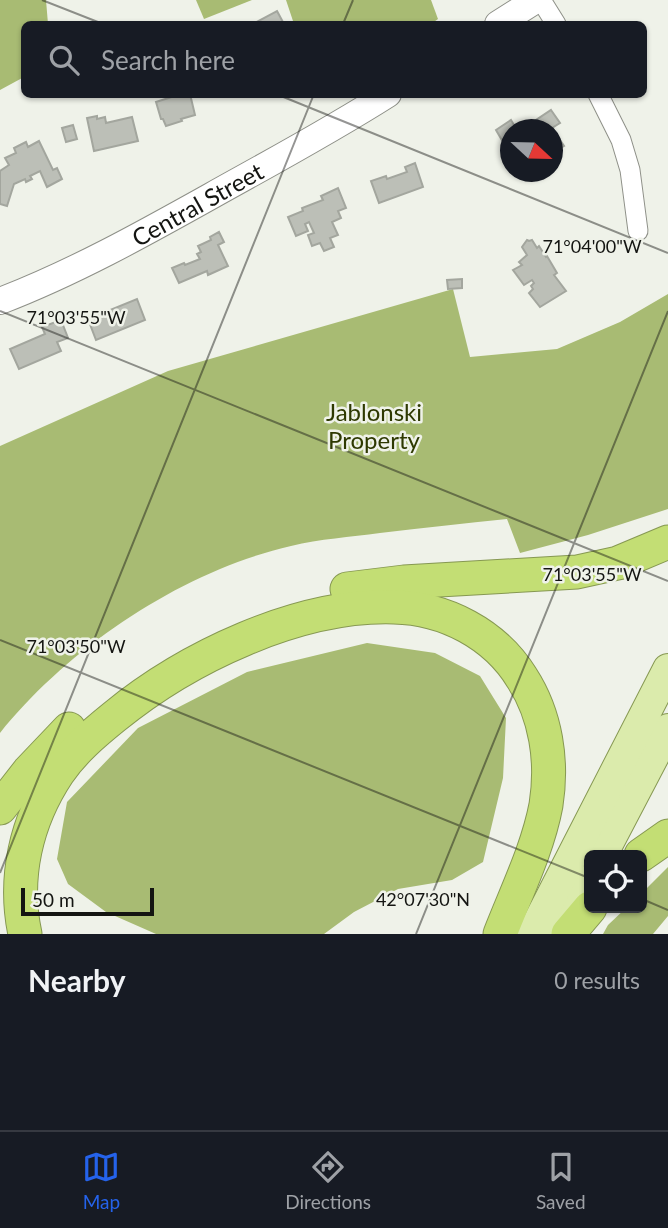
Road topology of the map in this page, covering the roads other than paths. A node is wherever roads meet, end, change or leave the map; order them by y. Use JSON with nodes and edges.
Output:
{"nodes":[{"id":1,"x":539,"y":0,"type":"edge"},
{"id":2,"x":503,"y":21,"type":"edge"},
{"id":3,"x":554,"y":21,"type":"edge"},
{"id":4,"x":381,"y":98,"type":"edge"},
{"id":5,"x":600,"y":98,"type":"edge"},
{"id":6,"x":638,"y":231,"type":"dead end"},
{"id":7,"x":0,"y":301,"type":"edge"},
{"id":8,"x":668,"y":542,"type":"edge"},
{"id":9,"x":668,"y":669,"type":"edge"},
{"id":10,"x":668,"y":729,"type":"edge"},
{"id":11,"x":0,"y":808,"type":"edge"},
{"id":12,"x":668,"y":836,"type":"edge"},
{"id":13,"x":605,"y":850,"type":"edge"},
{"id":14,"x":647,"y":851,"type":"edge"},
{"id":15,"x":584,"y":890,"type":"edge"},
{"id":16,"x":586,"y":913,"type":"edge"},
{"id":17,"x":25,"y":934,"type":"edge"},
{"id":18,"x":500,"y":934,"type":"edge"},
{"id":19,"x":532,"y":934,"type":"edge"},
{"id":20,"x":561,"y":934,"type":"edge"},
{"id":21,"x":568,"y":934,"type":"edge"}],
"edges":[{"from":1,"to":2,"type":"street"},
{"from":1,"to":3,"type":"street"},
{"from":4,"to":7,"type":"street","name":"Central Street"},
{"from":5,"to":6,"type":"street"},
{"from":8,"to":11,"type":"highway"},
{"from":9,"to":19,"type":"main road"},
{"from":10,"to":13,"type":"main road"},
{"from":12,"to":14,"type":"highway"},
{"from":15,"to":20,"type":"main road"},
{"from":16,"to":21,"type":"highway"},
{"from":17,"to":18,"type":"highway"}]}
